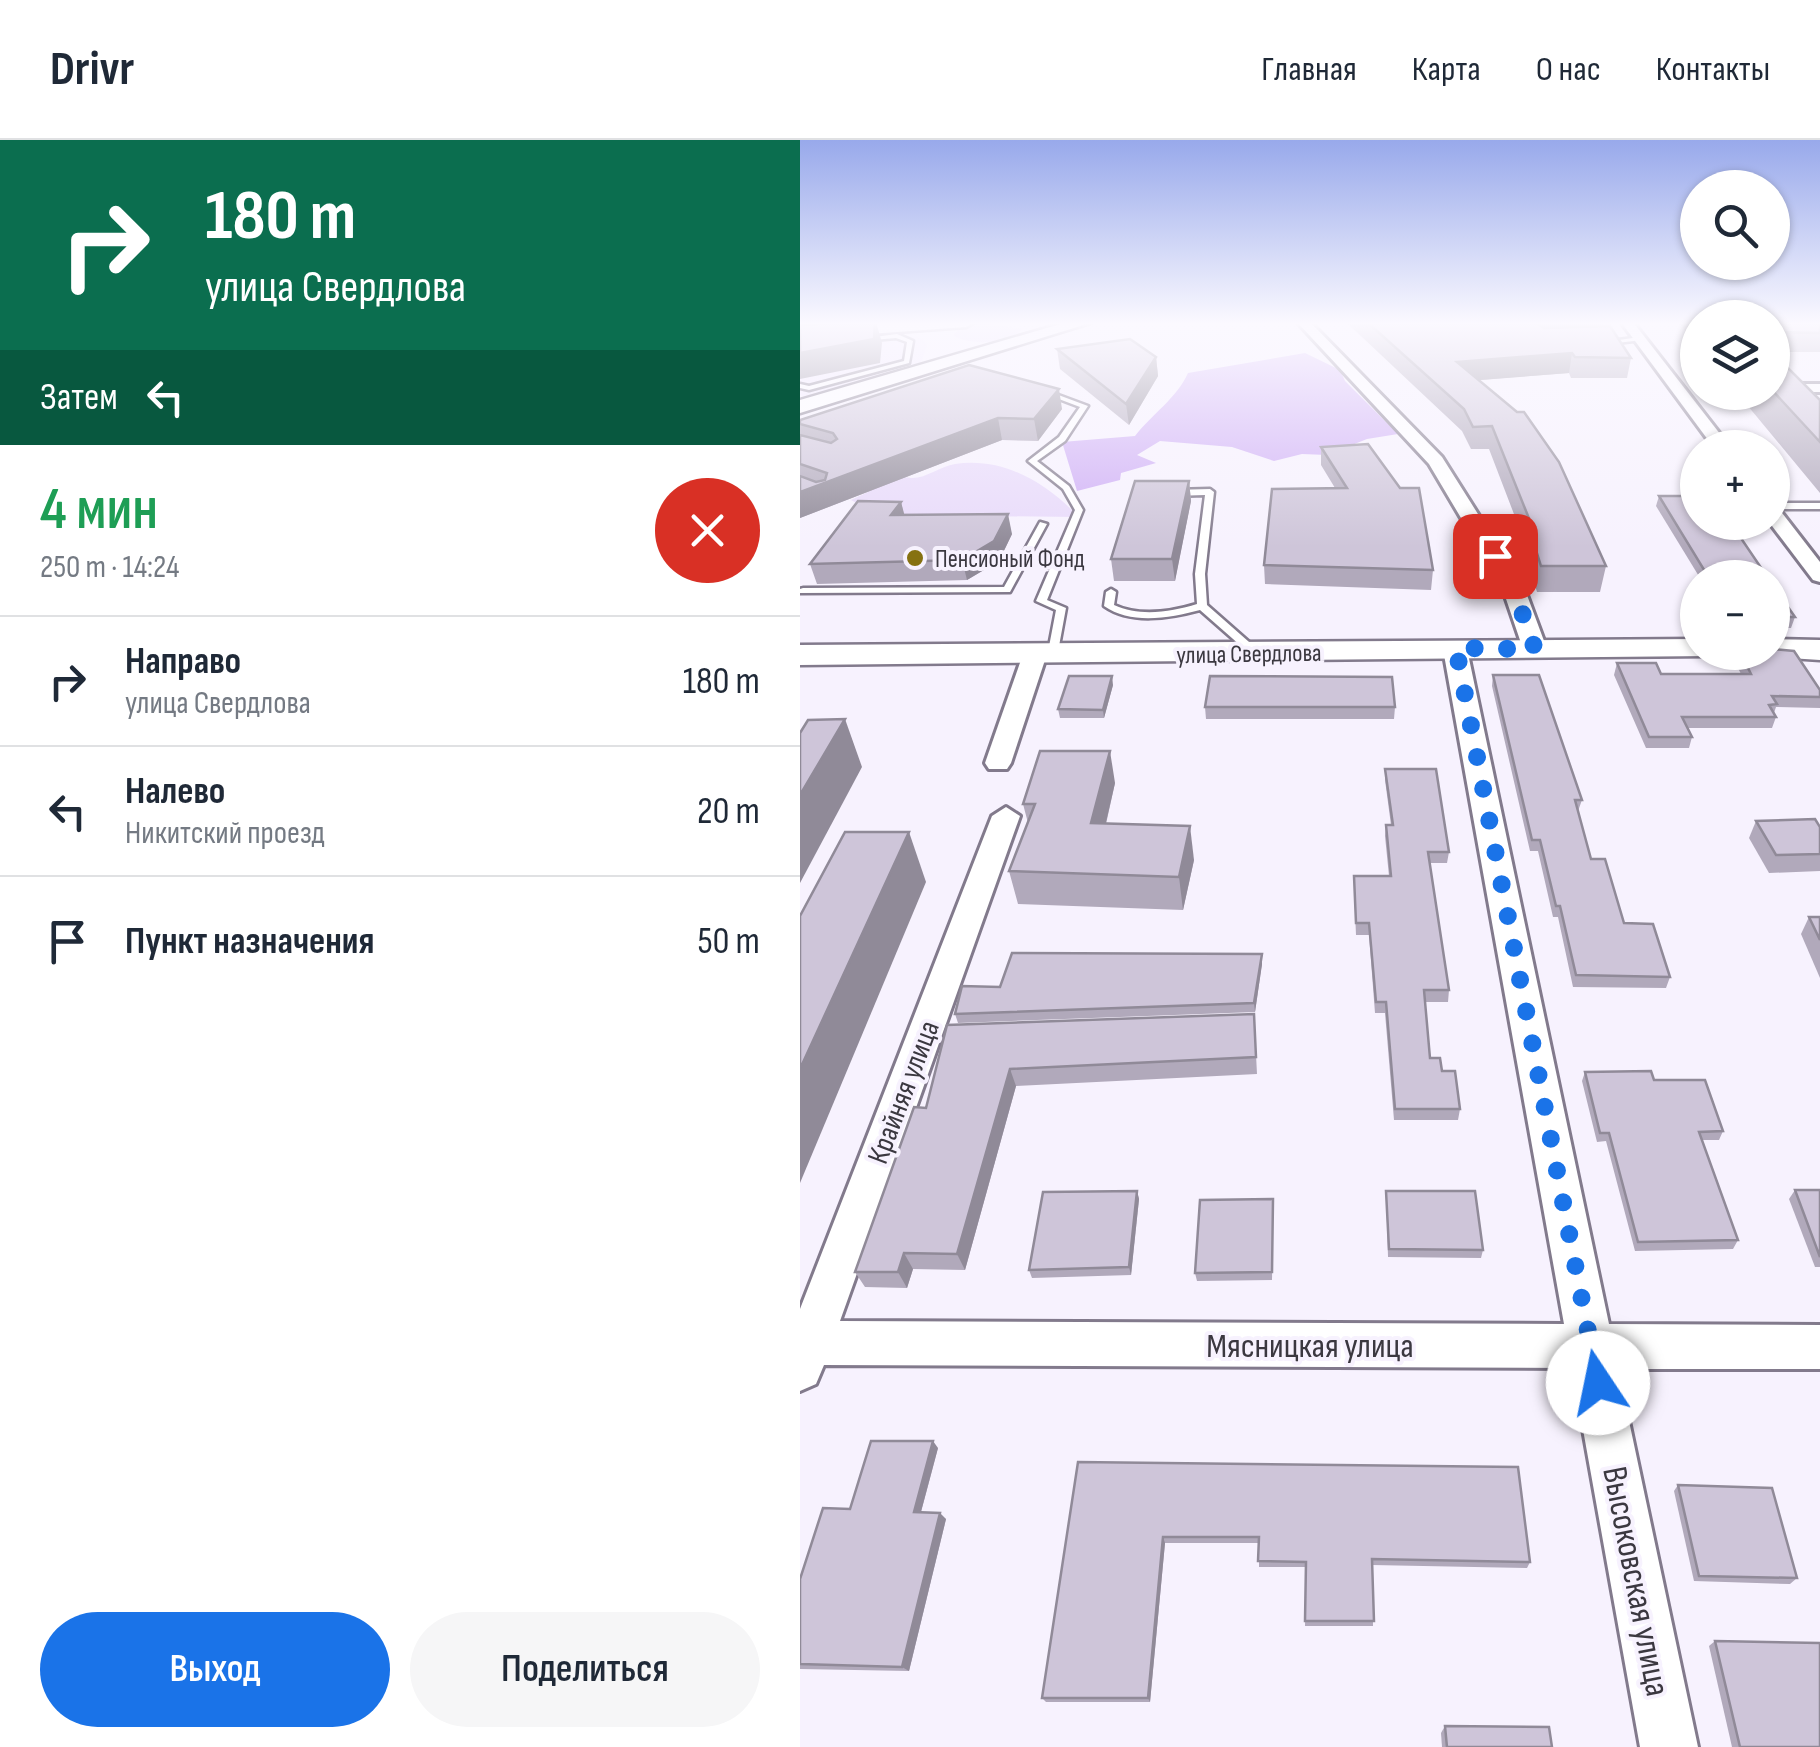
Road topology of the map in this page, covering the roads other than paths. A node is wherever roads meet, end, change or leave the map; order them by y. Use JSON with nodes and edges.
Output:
{"nodes":[{"id":1,"x":1058,"y":397,"type":"edge"},
{"id":2,"x":1375,"y":397,"type":"edge"},
{"id":3,"x":1685,"y":397,"type":"edge"},
{"id":4,"x":1709,"y":430,"type":"edge"},
{"id":5,"x":1161,"y":494,"type":"edge"},
{"id":6,"x":1820,"y":506,"type":"edge"},
{"id":7,"x":1790,"y":508,"type":"edge"},
{"id":8,"x":1043,"y":524,"type":"dead end"},
{"id":9,"x":1790,"y":535,"type":"edge"},
{"id":10,"x":814,"y":575,"type":"edge"},
{"id":11,"x":1820,"y":576,"type":"edge"},
{"id":12,"x":1111,"y":592,"type":"dead end"},
{"id":13,"x":801,"y":593,"type":"edge"},
{"id":14,"x":1202,"y":606,"type":"junction"},
{"id":15,"x":1456,"y":648,"type":"junction"},
{"id":16,"x":1535,"y":649,"type":"junction"},
{"id":17,"x":1680,"y":649,"type":"edge"},
{"id":18,"x":1790,"y":650,"type":"edge"},
{"id":19,"x":1820,"y":650,"type":"edge"},
{"id":20,"x":1254,"y":652,"type":"junction"},
{"id":21,"x":800,"y":655,"type":"edge"},
{"id":22,"x":1043,"y":657,"type":"junction"},
{"id":23,"x":998,"y":762,"type":"dead end"},
{"id":24,"x":1006,"y":816,"type":"dead end"},
{"id":25,"x":1591,"y":1346,"type":"junction"},
{"id":26,"x":1820,"y":1348,"type":"edge"},
{"id":27,"x":803,"y":1351,"type":"edge"},
{"id":28,"x":1669,"y":1747,"type":"edge"}],
"edges":[{"from":1,"to":22,"type":"lane"},
{"from":2,"to":16,"type":"street"},
{"from":3,"to":4,"type":"street"},
{"from":5,"to":14,"type":"lane"},
{"from":6,"to":7,"type":"lane"},
{"from":8,"to":13,"type":"lane"},
{"from":9,"to":11,"type":"street"},
{"from":10,"to":13,"type":"lane"},
{"from":12,"to":14,"type":"lane"},
{"from":14,"to":20,"type":"lane"},
{"from":15,"to":16,"type":"street","name":"улица Свердлова"},
{"from":15,"to":20,"type":"street","name":"улица Свердлова"},
{"from":15,"to":25,"type":"street","name":"Высоковская улица"},
{"from":16,"to":17,"type":"street","name":"улица Свердлова"},
{"from":18,"to":19,"type":"street"},
{"from":20,"to":22,"type":"street","name":"улица Свердлова"},
{"from":21,"to":22,"type":"street","name":"улица Свердлова"},
{"from":22,"to":23,"type":"street"},
{"from":24,"to":27,"type":"street","name":"Крайняя улица"},
{"from":25,"to":26,"type":"street","name":"Мясницкая улица"},
{"from":25,"to":27,"type":"street","name":"Мясницкая улица"},
{"from":25,"to":28,"type":"street","name":"Высоковская улица"}]}
